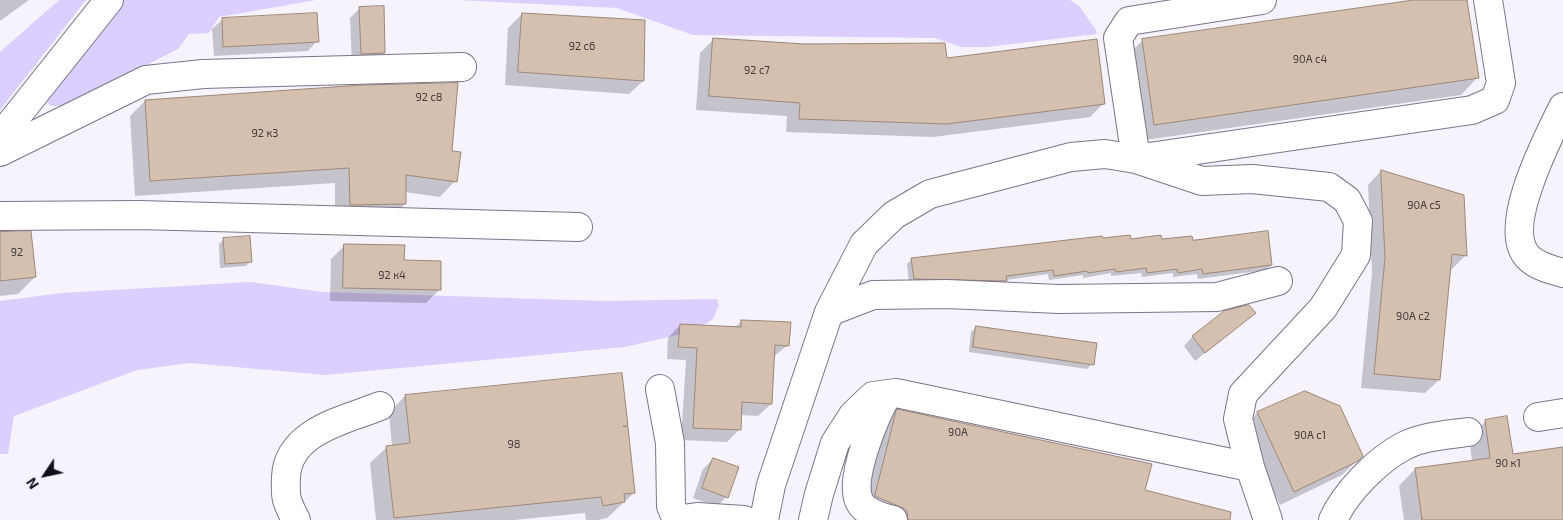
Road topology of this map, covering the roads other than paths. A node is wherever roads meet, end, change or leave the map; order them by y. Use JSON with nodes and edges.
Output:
{"nodes":[{"id":1,"x":109,"y":0,"type":"edge"},
{"id":2,"x":1262,"y":0,"type":"edge"},
{"id":3,"x":1488,"y":0,"type":"edge"},
{"id":4,"x":462,"y":67,"type":"dead end"},
{"id":5,"x":1559,"y":120,"type":"edge"},
{"id":6,"x":0,"y":138,"type":"edge"},
{"id":7,"x":0,"y":152,"type":"edge"},
{"id":8,"x":1136,"y":159,"type":"junction"},
{"id":9,"x":0,"y":216,"type":"edge"},
{"id":10,"x":578,"y":227,"type":"dead end"},
{"id":11,"x":1563,"y":273,"type":"edge"},
{"id":12,"x":1278,"y":281,"type":"dead end"},
{"id":13,"x":829,"y":312,"type":"junction"},
{"id":14,"x":660,"y":390,"type":"dead end"},
{"id":15,"x":888,"y":394,"type":"junction"},
{"id":16,"x":380,"y":406,"type":"dead end"},
{"id":17,"x":1468,"y":432,"type":"dead end"},
{"id":18,"x":1250,"y":467,"type":"junction"},
{"id":19,"x":296,"y":520,"type":"edge"},
{"id":20,"x":676,"y":520,"type":"edge"},
{"id":21,"x":744,"y":520,"type":"edge"},
{"id":22,"x":764,"y":520,"type":"edge"},
{"id":23,"x":813,"y":520,"type":"edge"},
{"id":24,"x":893,"y":520,"type":"edge"},
{"id":25,"x":1268,"y":520,"type":"edge"},
{"id":26,"x":1333,"y":520,"type":"edge"}],
"edges":[{"from":1,"to":6,"type":"lane"},
{"from":2,"to":8,"type":"lane"},
{"from":3,"to":8,"type":"lane"},
{"from":4,"to":7,"type":"lane"},
{"from":5,"to":11,"type":"lane"},
{"from":8,"to":13,"type":"lane"},
{"from":8,"to":18,"type":"lane"},
{"from":9,"to":10,"type":"lane"},
{"from":12,"to":13,"type":"lane"},
{"from":13,"to":22,"type":"lane"},
{"from":14,"to":20,"type":"lane"},
{"from":15,"to":18,"type":"lane"},
{"from":15,"to":23,"type":"lane"},
{"from":15,"to":24,"type":"lane"},
{"from":16,"to":19,"type":"lane"},
{"from":17,"to":26,"type":"lane"},
{"from":18,"to":25,"type":"lane"},
{"from":20,"to":21,"type":"lane"}]}
